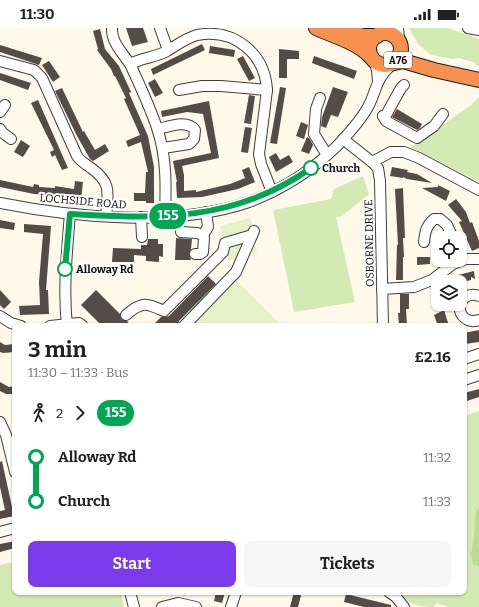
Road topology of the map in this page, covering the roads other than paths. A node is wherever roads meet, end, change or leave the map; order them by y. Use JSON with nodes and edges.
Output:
{"nodes":[{"id":1,"x":112,"y":28,"type":"edge"},
{"id":2,"x":160,"y":28,"type":"edge"},
{"id":3,"x":316,"y":28,"type":"edge"},
{"id":4,"x":339,"y":28,"type":"edge"},
{"id":5,"x":468,"y":28,"type":"edge"},
{"id":6,"x":479,"y":30,"type":"edge"},
{"id":7,"x":382,"y":32,"type":"edge"},
{"id":8,"x":399,"y":38,"type":"edge"},
{"id":9,"x":168,"y":50,"type":"junction"},
{"id":10,"x":373,"y":59,"type":"junction"},
{"id":11,"x":0,"y":61,"type":"edge"},
{"id":12,"x":130,"y":64,"type":"junction"},
{"id":13,"x":392,"y":64,"type":"junction"},
{"id":14,"x":479,"y":72,"type":"edge"},
{"id":15,"x":378,"y":80,"type":"junction"},
{"id":16,"x":479,"y":80,"type":"edge"},
{"id":17,"x":404,"y":85,"type":"dead end"},
{"id":18,"x":179,"y":90,"type":"dead end"},
{"id":19,"x":267,"y":90,"type":"junction"},
{"id":20,"x":320,"y":98,"type":"dead end"},
{"id":21,"x":368,"y":107,"type":"junction"},
{"id":22,"x":383,"y":116,"type":"junction"},
{"id":23,"x":440,"y":118,"type":"dead end"},
{"id":24,"x":0,"y":129,"type":"edge"},
{"id":25,"x":158,"y":129,"type":"junction"},
{"id":26,"x":11,"y":139,"type":"dead end"},
{"id":27,"x":343,"y":139,"type":"junction"},
{"id":28,"x":163,"y":148,"type":"junction"},
{"id":29,"x":327,"y":155,"type":"junction"},
{"id":30,"x":372,"y":162,"type":"junction"},
{"id":31,"x":479,"y":190,"type":"edge"},
{"id":32,"x":272,"y":192,"type":"junction"},
{"id":33,"x":0,"y":203,"type":"edge"},
{"id":34,"x":206,"y":212,"type":"junction"},
{"id":35,"x":70,"y":214,"type":"junction"},
{"id":36,"x":106,"y":216,"type":"junction"},
{"id":37,"x":141,"y":217,"type":"junction"},
{"id":38,"x":165,"y":217,"type":"junction"},
{"id":39,"x":450,"y":231,"type":"edge"},
{"id":40,"x":181,"y":232,"type":"dead end"},
{"id":41,"x":202,"y":235,"type":"junction"},
{"id":42,"x":142,"y":237,"type":"dead end"},
{"id":43,"x":424,"y":242,"type":"dead end"},
{"id":44,"x":195,"y":254,"type":"dead end"},
{"id":45,"x":479,"y":259,"type":"edge"},
{"id":46,"x":467,"y":260,"type":"edge"},
{"id":47,"x":431,"y":284,"type":"edge"},
{"id":48,"x":382,"y":289,"type":"junction"},
{"id":49,"x":467,"y":296,"type":"edge"},
{"id":50,"x":479,"y":296,"type":"edge"},
{"id":51,"x":460,"y":311,"type":"edge"},
{"id":52,"x":126,"y":314,"type":"dead end"},
{"id":53,"x":0,"y":316,"type":"edge"},
{"id":54,"x":479,"y":320,"type":"edge"},
{"id":55,"x":12,"y":323,"type":"edge"},
{"id":56,"x":67,"y":323,"type":"edge"},
{"id":57,"x":187,"y":323,"type":"edge"},
{"id":58,"x":382,"y":323,"type":"edge"},
{"id":59,"x":479,"y":354,"type":"edge"},
{"id":60,"x":467,"y":358,"type":"edge"},
{"id":61,"x":479,"y":375,"type":"edge"},
{"id":62,"x":467,"y":379,"type":"edge"},
{"id":63,"x":0,"y":422,"type":"edge"},
{"id":64,"x":4,"y":446,"type":"edge"},
{"id":65,"x":12,"y":465,"type":"edge"},
{"id":66,"x":12,"y":529,"type":"edge"},
{"id":67,"x":0,"y":532,"type":"edge"},
{"id":68,"x":131,"y":595,"type":"edge"},
{"id":69,"x":235,"y":595,"type":"edge"},
{"id":70,"x":394,"y":595,"type":"edge"},
{"id":71,"x":134,"y":607,"type":"edge"},
{"id":72,"x":162,"y":607,"type":"edge"},
{"id":73,"x":196,"y":607,"type":"edge"},
{"id":74,"x":231,"y":607,"type":"edge"},
{"id":75,"x":404,"y":607,"type":"edge"}],
"edges":[{"from":1,"to":12,"type":"street"},
{"from":2,"to":9,"type":"street"},
{"from":3,"to":10,"type":"highway","number":"A76"},
{"from":4,"to":7,"type":"highway","number":"A76"},
{"from":5,"to":6,"type":"street"},
{"from":7,"to":8,"type":"highway","number":"A76"},
{"from":7,"to":10,"type":"highway","number":"A76"},
{"from":8,"to":13,"type":"highway","number":"A76"},
{"from":8,"to":14,"type":"highway","number":"A76"},
{"from":9,"to":12,"type":"street"},
{"from":9,"to":19,"type":"street"},
{"from":10,"to":13,"type":"highway","number":"A76"},
{"from":10,"to":15,"type":"street","name":"LOCHSIDE ROAD"},
{"from":11,"to":36,"type":"street"},
{"from":12,"to":25,"type":"street"},
{"from":13,"to":15,"type":"street","name":"LOCHSIDE ROAD"},
{"from":13,"to":16,"type":"highway","number":"A76"},
{"from":15,"to":21,"type":"street","name":"LOCHSIDE ROAD"},
{"from":17,"to":22,"type":"street"},
{"from":18,"to":19,"type":"street"},
{"from":19,"to":32,"type":"street"},
{"from":20,"to":29,"type":"street"},
{"from":21,"to":22,"type":"street"},
{"from":21,"to":27,"type":"street","name":"LOCHSIDE ROAD"},
{"from":22,"to":23,"type":"street"},
{"from":24,"to":26,"type":"street"},
{"from":25,"to":28,"type":"street"},
{"from":25,"to":28,"type":"street"},
{"from":27,"to":29,"type":"street","name":"LOCHSIDE ROAD"},
{"from":27,"to":30,"type":"street","name":"OSBORNE DRIVE"},
{"from":28,"to":38,"type":"street"},
{"from":29,"to":32,"type":"street","name":"LOCHSIDE ROAD"},
{"from":30,"to":31,"type":"street"},
{"from":30,"to":48,"type":"street","name":"OSBORNE DRIVE"},
{"from":32,"to":34,"type":"street","name":"LOCHSIDE ROAD"},
{"from":33,"to":35,"type":"street","name":"LOCHSIDE ROAD"},
{"from":34,"to":38,"type":"street","name":"LOCHSIDE ROAD"},
{"from":34,"to":41,"type":"street"},
{"from":35,"to":36,"type":"street","name":"LOCHSIDE ROAD"},
{"from":35,"to":56,"type":"street"},
{"from":36,"to":37,"type":"street","name":"LOCHSIDE ROAD"},
{"from":37,"to":38,"type":"street","name":"LOCHSIDE ROAD"},
{"from":37,"to":42,"type":"street"},
{"from":39,"to":43,"type":"street"},
{"from":40,"to":41,"type":"street"},
{"from":41,"to":44,"type":"street"},
{"from":45,"to":46,"type":"street"},
{"from":47,"to":48,"type":"street"},
{"from":48,"to":58,"type":"street","name":"OSBORNE DRIVE"},
{"from":49,"to":50,"type":"street"},
{"from":51,"to":54,"type":"street"},
{"from":52,"to":57,"type":"street"},
{"from":53,"to":55,"type":"street"},
{"from":59,"to":60,"type":"street"},
{"from":61,"to":62,"type":"street"},
{"from":63,"to":64,"type":"street"},
{"from":64,"to":65,"type":"street"},
{"from":66,"to":67,"type":"street"},
{"from":68,"to":71,"type":"street"},
{"from":69,"to":74,"type":"street"},
{"from":70,"to":75,"type":"street"},
{"from":72,"to":73,"type":"street"}]}
